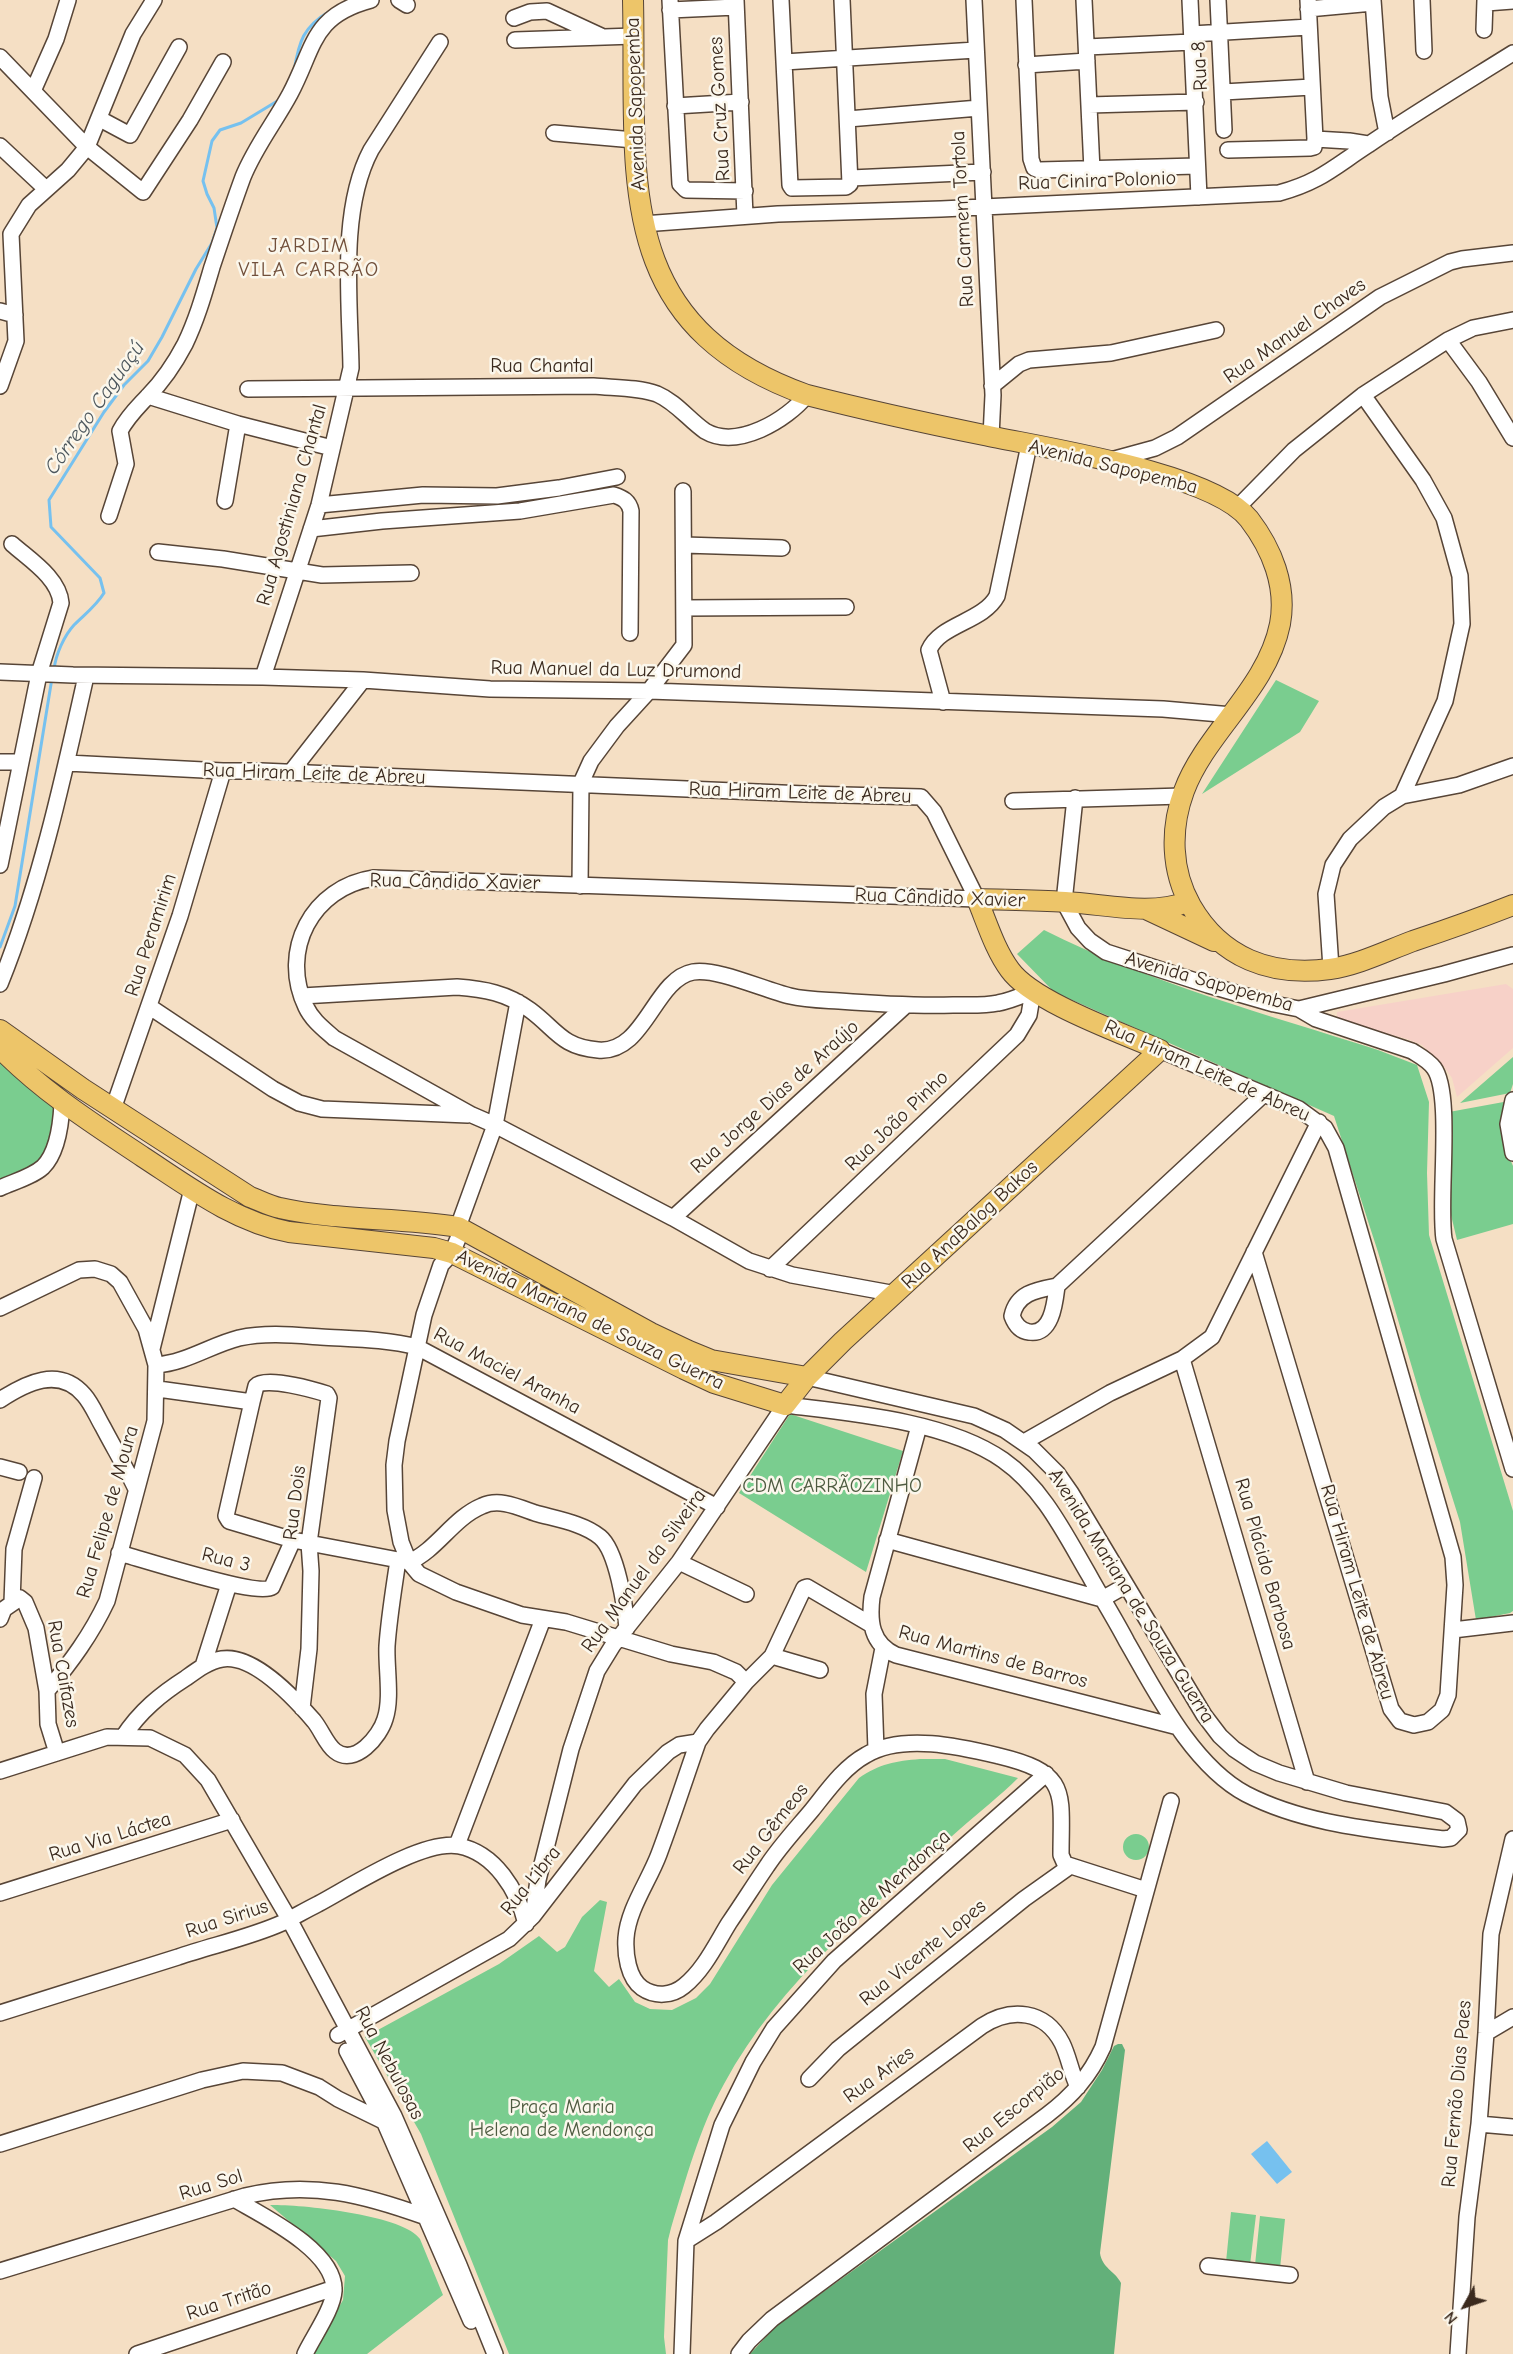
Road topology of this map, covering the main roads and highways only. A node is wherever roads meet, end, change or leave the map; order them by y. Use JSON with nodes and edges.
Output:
{"nodes":[{"id":1,"x":633,"y":0,"type":"edge"},
{"id":2,"x":977,"y":900,"type":"joint"},
{"id":3,"x":1188,"y":902,"type":"junction"},
{"id":4,"x":1513,"y":905,"type":"edge"},
{"id":5,"x":1146,"y":909,"type":"junction"},
{"id":6,"x":1224,"y":946,"type":"junction"},
{"id":7,"x":0,"y":1030,"type":"edge"},
{"id":8,"x":0,"y":1048,"type":"edge"},
{"id":9,"x":1160,"y":1050,"type":"joint"},
{"id":10,"x":74,"y":1100,"type":"junction"},
{"id":11,"x":807,"y":1377,"type":"junction"},
{"id":12,"x":785,"y":1405,"type":"joint"}],
"edges":[{"from":1,"to":3,"type":"main road","name":"Avenida Sapopemba"},
{"from":2,"to":5,"type":"main road","name":"Rua Cândido Xavier"},
{"from":2,"to":9,"type":"main road","name":"Rua Hiram Leite de Abreu"},
{"from":3,"to":5,"type":"main road","name":"Rua Cândido Xavier"},
{"from":3,"to":6,"type":"main road","name":"Avenida Sapopemba"},
{"from":4,"to":6,"type":"main road","name":"Avenida Sapopemba"},
{"from":5,"to":6,"type":"main road"},
{"from":7,"to":10,"type":"main road","name":"Avenida Mariana de Souza Guerra"},
{"from":8,"to":10,"type":"main road","name":"Avenida Mariana de Souza Guerra"},
{"from":9,"to":11,"type":"main road","name":"Rua AnaBalog Bakos"},
{"from":10,"to":11,"type":"main road","name":"Avenida Mariana de Souza Guerra"},
{"from":10,"to":12,"type":"main road","name":"Avenida Mariana de Souza Guerra"},
{"from":11,"to":12,"type":"main road","name":"Rua AnaBalog Bakos"}]}
